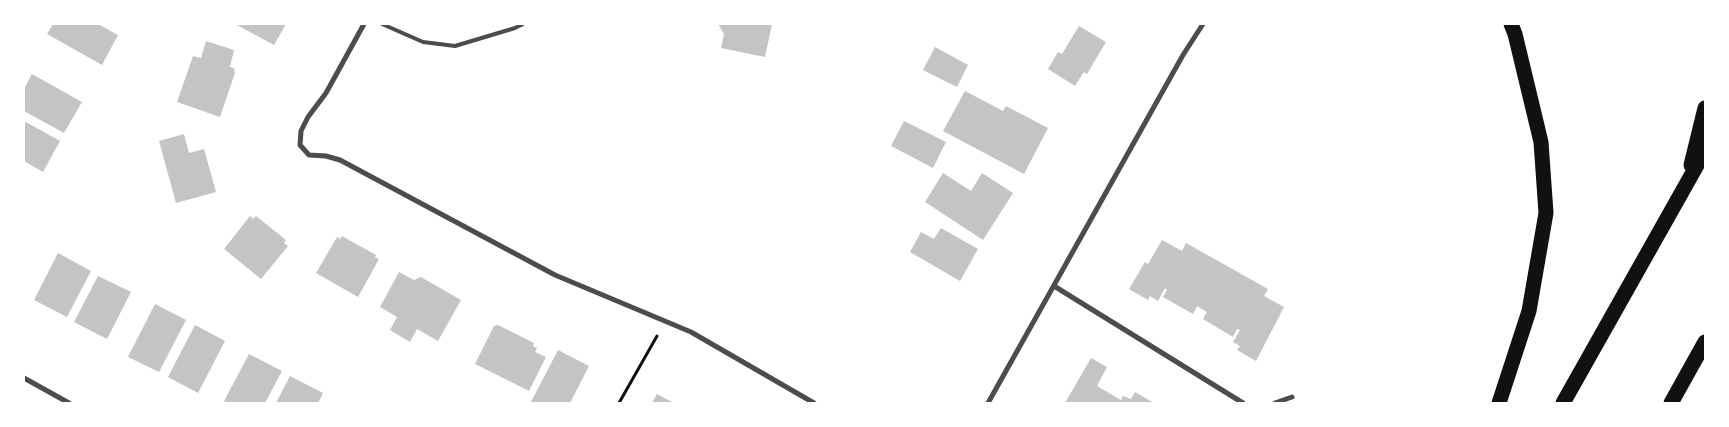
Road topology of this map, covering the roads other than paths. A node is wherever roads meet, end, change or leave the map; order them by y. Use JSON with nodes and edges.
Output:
{"nodes":[{"id":1,"x":364,"y":24,"type":"edge"},
{"id":2,"x":382,"y":24,"type":"edge"},
{"id":3,"x":522,"y":24,"type":"edge"},
{"id":4,"x":1203,"y":24,"type":"edge"},
{"id":5,"x":1511,"y":24,"type":"edge"},
{"id":6,"x":1705,"y":108,"type":"edge"},
{"id":7,"x":1705,"y":151,"type":"edge"},
{"id":8,"x":1685,"y":187,"type":"junction"},
{"id":9,"x":1054,"y":286,"type":"junction"},
{"id":10,"x":1705,"y":342,"type":"edge"},
{"id":11,"x":24,"y":378,"type":"edge"},
{"id":12,"x":1292,"y":397,"type":"dead end"},
{"id":13,"x":69,"y":403,"type":"edge"},
{"id":14,"x":814,"y":403,"type":"edge"},
{"id":15,"x":988,"y":403,"type":"edge"},
{"id":16,"x":1243,"y":403,"type":"edge"},
{"id":17,"x":1274,"y":403,"type":"edge"},
{"id":18,"x":1499,"y":403,"type":"edge"},
{"id":19,"x":1563,"y":403,"type":"edge"},
{"id":20,"x":1671,"y":403,"type":"edge"}],
"edges":[{"from":1,"to":14,"type":"street"},
{"from":2,"to":3,"type":"lane"},
{"from":4,"to":9,"type":"street"},
{"from":5,"to":18,"type":"highway"},
{"from":6,"to":8,"type":"highway"},
{"from":7,"to":8,"type":"highway"},
{"from":8,"to":19,"type":"highway"},
{"from":9,"to":15,"type":"street"},
{"from":9,"to":16,"type":"street"},
{"from":10,"to":20,"type":"highway"},
{"from":11,"to":13,"type":"street"},
{"from":12,"to":17,"type":"street"}]}
